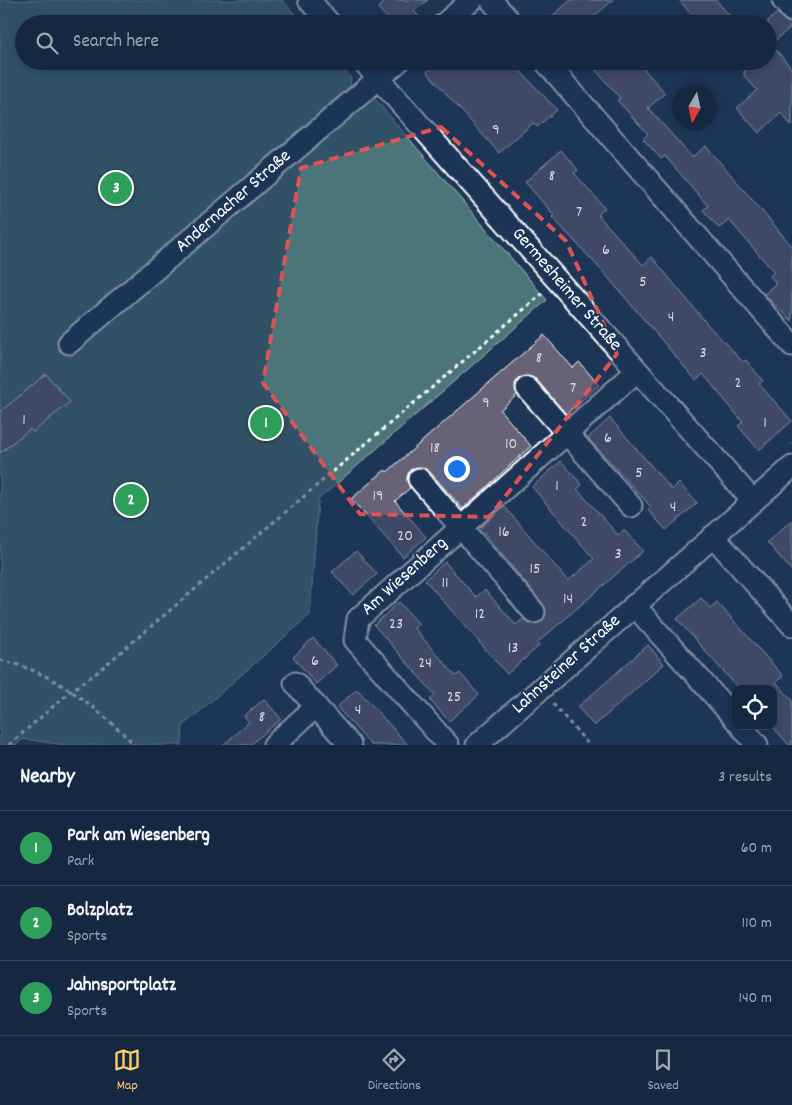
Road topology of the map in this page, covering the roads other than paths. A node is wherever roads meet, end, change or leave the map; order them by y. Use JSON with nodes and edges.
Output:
{"nodes":[{"id":1,"x":309,"y":0,"type":"edge"},
{"id":2,"x":472,"y":0,"type":"edge"},
{"id":3,"x":491,"y":0,"type":"edge"},
{"id":4,"x":783,"y":0,"type":"edge"},
{"id":5,"x":792,"y":10,"type":"edge"},
{"id":6,"x":322,"y":15,"type":"edge"},
{"id":7,"x":454,"y":15,"type":"edge"},
{"id":8,"x":504,"y":15,"type":"edge"},
{"id":9,"x":371,"y":70,"type":"edge"},
{"id":10,"x":388,"y":70,"type":"edge"},
{"id":11,"x":553,"y":70,"type":"edge"},
{"id":12,"x":378,"y":78,"type":"junction"},
{"id":13,"x":69,"y":343,"type":"dead end"},
{"id":14,"x":792,"y":344,"type":"edge"},
{"id":15,"x":637,"y":371,"type":"junction"},
{"id":16,"x":528,"y":388,"type":"dead end"},
{"id":17,"x":567,"y":433,"type":"junction"},
{"id":18,"x":792,"y":467,"type":"edge"},
{"id":19,"x":418,"y":479,"type":"dead end"},
{"id":20,"x":753,"y":501,"type":"junction"},
{"id":21,"x":631,"y":506,"type":"dead end"},
{"id":22,"x":461,"y":527,"type":"junction"},
{"id":23,"x":713,"y":536,"type":"junction"},
{"id":24,"x":634,"y":605,"type":"junction"},
{"id":25,"x":534,"y":612,"type":"dead end"},
{"id":26,"x":792,"y":625,"type":"edge"},
{"id":27,"x":295,"y":683,"type":"dead end"},
{"id":28,"x":316,"y":706,"type":"junction"},
{"id":29,"x":732,"y":715,"type":"edge"},
{"id":30,"x":744,"y":730,"type":"edge"},
{"id":31,"x":274,"y":745,"type":"edge"},
{"id":32,"x":350,"y":745,"type":"edge"},
{"id":33,"x":448,"y":745,"type":"edge"},
{"id":34,"x":477,"y":745,"type":"edge"},
{"id":35,"x":757,"y":745,"type":"edge"}],
"edges":[{"from":1,"to":6,"type":"street"},
{"from":2,"to":7,"type":"street"},
{"from":3,"to":8,"type":"street"},
{"from":4,"to":5,"type":"street"},
{"from":9,"to":12,"type":"street","name":"Germesheimer Straße"},
{"from":10,"to":12,"type":"street","name":"Andernacher Straße"},
{"from":11,"to":14,"type":"street"},
{"from":12,"to":13,"type":"street","name":"Andernacher Straße"},
{"from":12,"to":15,"type":"street","name":"Germesheimer Straße"},
{"from":15,"to":17,"type":"street","name":"Am Wiesenberg"},
{"from":15,"to":20,"type":"street","name":"Germesheimer Straße"},
{"from":16,"to":17,"type":"street"},
{"from":17,"to":21,"type":"street"},
{"from":17,"to":22,"type":"street","name":"Am Wiesenberg"},
{"from":18,"to":20,"type":"street","name":"Lahnsteiner Straße"},
{"from":19,"to":22,"type":"street","name":"Am Wiesenberg"},
{"from":20,"to":23,"type":"street","name":"Lahnsteiner Straße"},
{"from":22,"to":25,"type":"street","name":"Am Wiesenberg"},
{"from":22,"to":33,"type":"street","name":"Am Wiesenberg"},
{"from":23,"to":24,"type":"street","name":"Lahnsteiner Straße"},
{"from":23,"to":26,"type":"street"},
{"from":24,"to":29,"type":"street","name":"Lahnsteiner Straße"},
{"from":24,"to":34,"type":"street","name":"Lahnsteiner Straße"},
{"from":27,"to":28,"type":"street"},
{"from":28,"to":31,"type":"street"},
{"from":28,"to":32,"type":"street"},
{"from":30,"to":35,"type":"street"}]}
